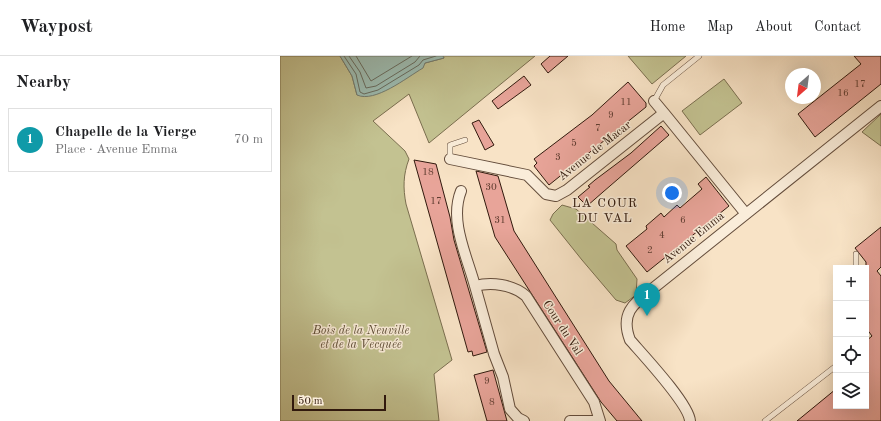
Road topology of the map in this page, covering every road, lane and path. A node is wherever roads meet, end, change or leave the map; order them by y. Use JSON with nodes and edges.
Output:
{"nodes":[{"id":1,"x":699,"y":56,"type":"edge"},
{"id":2,"x":654,"y":101,"type":"joint"},
{"id":3,"x":881,"y":106,"type":"edge"},
{"id":4,"x":664,"y":114,"type":"junction"},
{"id":5,"x":465,"y":140,"type":"dead end"},
{"id":6,"x":450,"y":159,"type":"joint"},
{"id":7,"x":461,"y":191,"type":"dead end"},
{"id":8,"x":746,"y":214,"type":"junction"},
{"id":9,"x":856,"y":254,"type":"dead end"},
{"id":10,"x":856,"y":265,"type":"edge"},
{"id":11,"x":475,"y":286,"type":"junction"},
{"id":12,"x":833,"y":368,"type":"edge"},
{"id":13,"x":524,"y":421,"type":"edge"},
{"id":14,"x":570,"y":421,"type":"edge"},
{"id":15,"x":596,"y":421,"type":"edge"},
{"id":16,"x":600,"y":421,"type":"edge"},
{"id":17,"x":690,"y":421,"type":"edge"},
{"id":18,"x":765,"y":421,"type":"edge"}],
"edges":[{"from":1,"to":2,"type":"lane"},
{"from":2,"to":4,"type":"street"},
{"from":3,"to":8,"type":"street","name":"Avenue Emma"},
{"from":4,"to":6,"type":"street","name":"Avenue de Macar"},
{"from":4,"to":8,"type":"street"},
{"from":5,"to":6,"type":"lane"},
{"from":7,"to":11,"type":"street"},
{"from":8,"to":17,"type":"street","name":"Avenue Emma"},
{"from":9,"to":10,"type":"lane"},
{"from":11,"to":13,"type":"street"},
{"from":11,"to":16,"type":"street","name":"Cour du Val"},
{"from":12,"to":18,"type":"lane"},
{"from":14,"to":15,"type":"street"}]}
